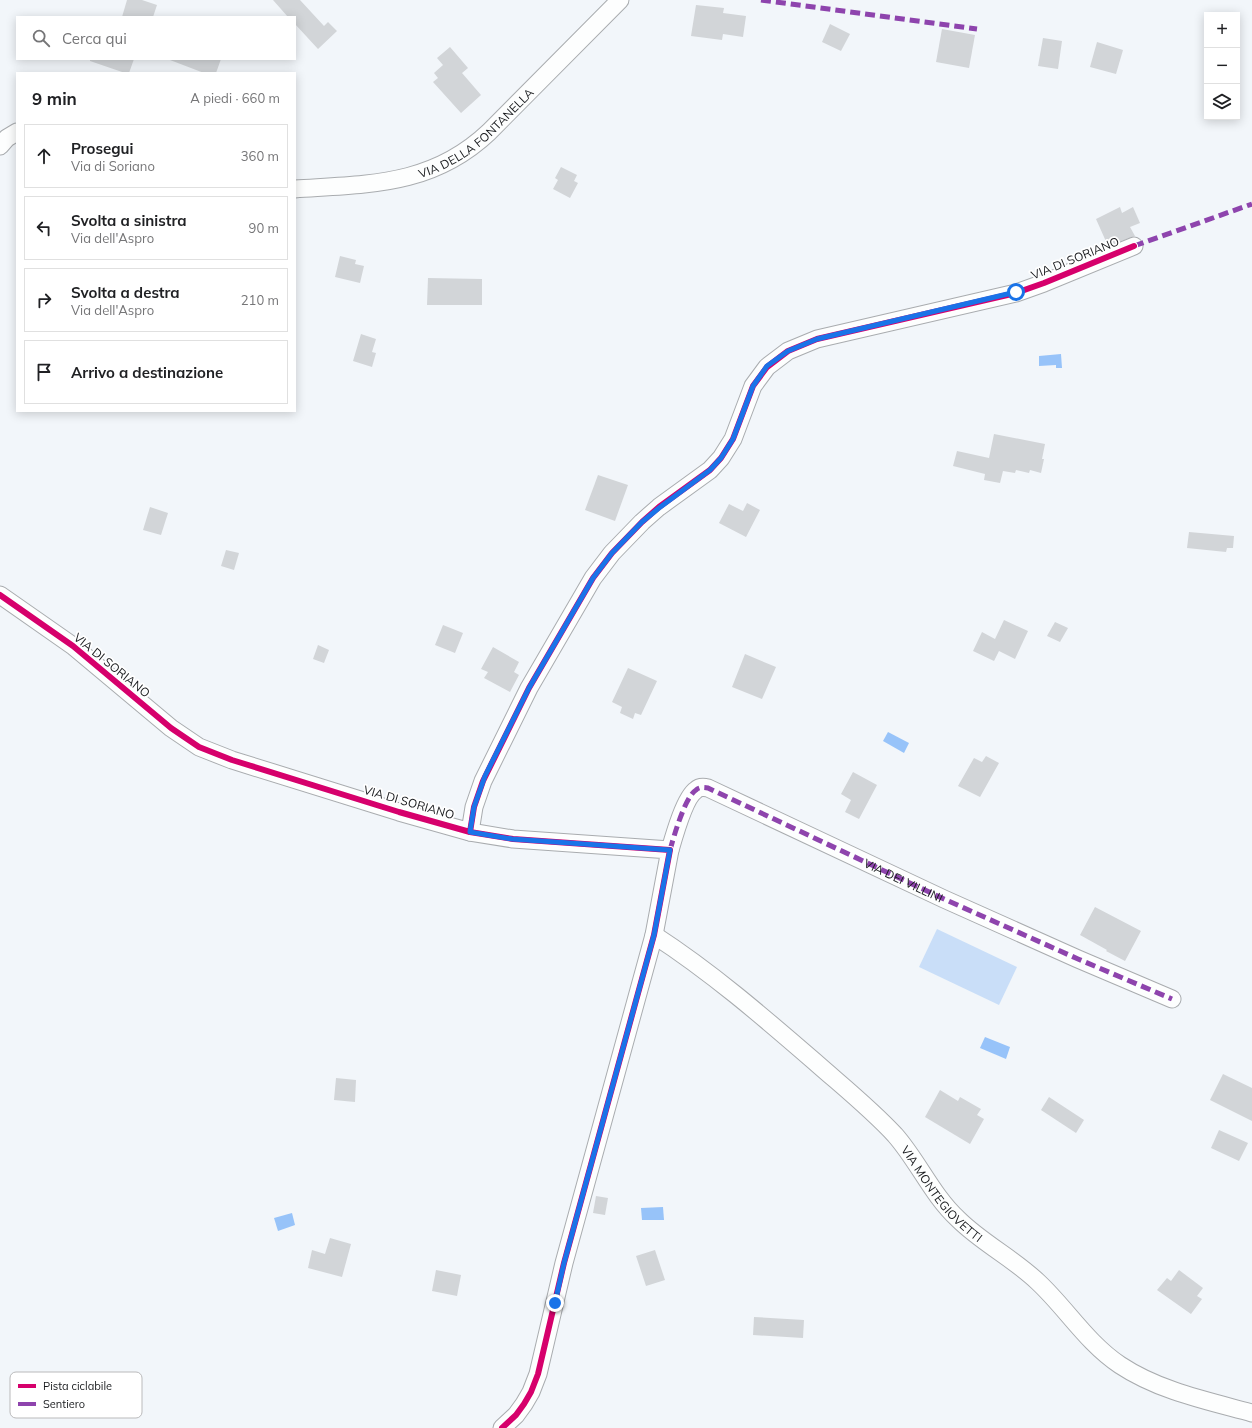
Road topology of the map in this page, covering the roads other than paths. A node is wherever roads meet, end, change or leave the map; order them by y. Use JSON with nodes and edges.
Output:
{"nodes":[{"id":1,"x":620,"y":0,"type":"edge"},
{"id":2,"x":16,"y":133,"type":"edge"},
{"id":3,"x":0,"y":146,"type":"edge"},
{"id":4,"x":296,"y":189,"type":"edge"},
{"id":5,"x":1134,"y":246,"type":"dead end"},
{"id":6,"x":0,"y":595,"type":"edge"},
{"id":7,"x":470,"y":832,"type":"junction"},
{"id":8,"x":670,"y":850,"type":"junction"},
{"id":9,"x":654,"y":935,"type":"junction"},
{"id":10,"x":1172,"y":1000,"type":"dead end"},
{"id":11,"x":1252,"y":1413,"type":"edge"},
{"id":12,"x":502,"y":1428,"type":"edge"}],
"edges":[{"from":1,"to":4,"type":"street","name":"VIA DELLA FONTANELLA"},
{"from":2,"to":3,"type":"street"},
{"from":5,"to":7,"type":"street","name":"VIA DI SORIANO"},
{"from":6,"to":7,"type":"street","name":"VIA DI SORIANO"},
{"from":7,"to":8,"type":"street"},
{"from":8,"to":9,"type":"street","name":"VIA DEI VILLINI"},
{"from":8,"to":10,"type":"street","name":"VIA DEI VILLINI"},
{"from":9,"to":11,"type":"street","name":"VIA MONTEGIOVETTI"},
{"from":9,"to":12,"type":"street","name":"VIA DEI VILLINI"}]}
